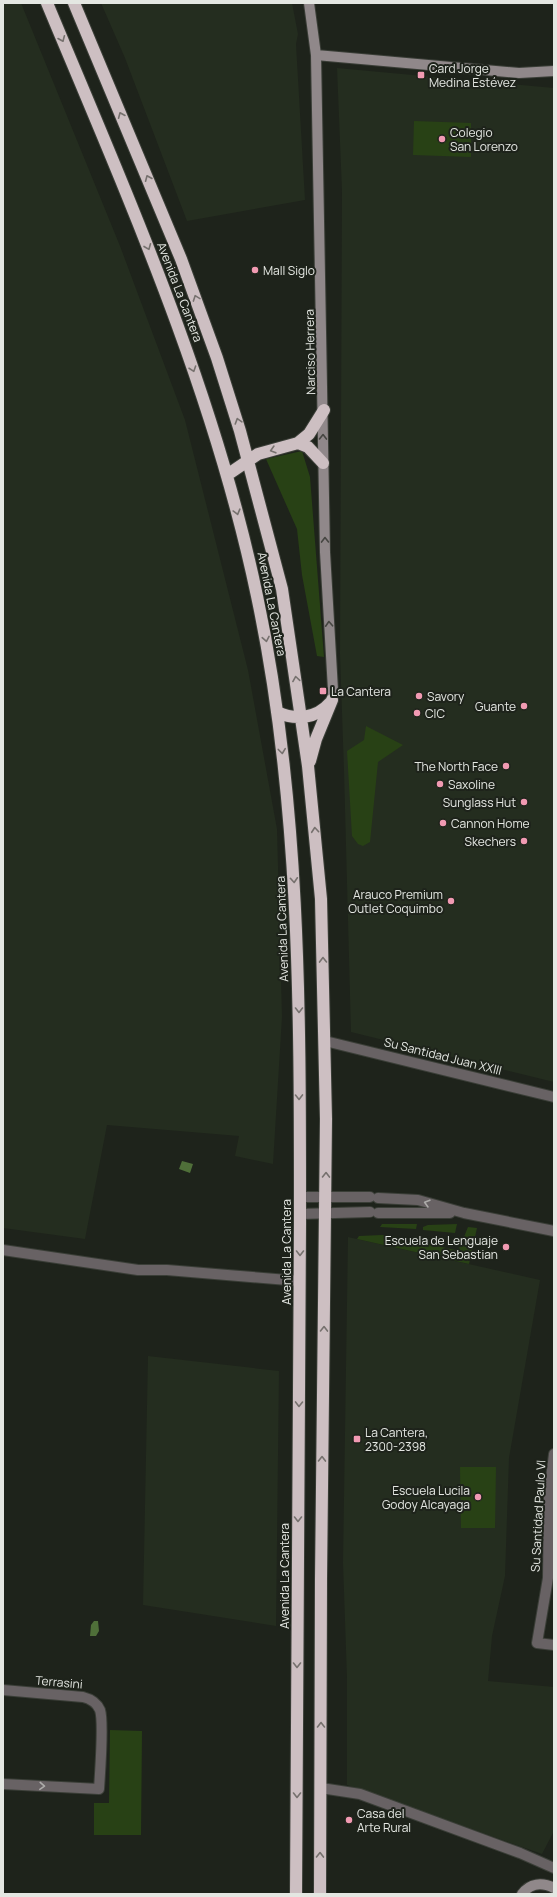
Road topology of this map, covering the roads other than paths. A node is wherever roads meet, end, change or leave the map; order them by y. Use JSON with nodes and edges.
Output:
{"nodes":[{"id":1,"x":47,"y":3,"type":"edge"},
{"id":2,"x":74,"y":3,"type":"edge"},
{"id":3,"x":309,"y":3,"type":"edge"},
{"id":4,"x":316,"y":55,"type":"junction"},
{"id":5,"x":554,"y":71,"type":"edge"},
{"id":6,"x":324,"y":410,"type":"junction"},
{"id":7,"x":298,"y":443,"type":"junction"},
{"id":8,"x":248,"y":459,"type":"junction"},
{"id":9,"x":323,"y":463,"type":"junction"},
{"id":10,"x":227,"y":475,"type":"junction"},
{"id":11,"x":332,"y":700,"type":"junction"},
{"id":12,"x":277,"y":712,"type":"junction"},
{"id":13,"x":302,"y":717,"type":"junction"},
{"id":14,"x":308,"y":766,"type":"junction"},
{"id":15,"x":325,"y":1041,"type":"junction"},
{"id":16,"x":554,"y":1097,"type":"edge"},
{"id":17,"x":300,"y":1197,"type":"junction"},
{"id":18,"x":326,"y":1197,"type":"junction"},
{"id":19,"x":464,"y":1213,"type":"junction"},
{"id":20,"x":300,"y":1214,"type":"junction"},
{"id":21,"x":325,"y":1214,"type":"junction"},
{"id":22,"x":554,"y":1231,"type":"edge"},
{"id":23,"x":3,"y":1250,"type":"edge"},
{"id":24,"x":300,"y":1281,"type":"junction"},
{"id":25,"x":554,"y":1454,"type":"edge"},
{"id":26,"x":552,"y":1495,"type":"edge"},
{"id":27,"x":551,"y":1578,"type":"edge"},
{"id":28,"x":554,"y":1645,"type":"edge"},
{"id":29,"x":3,"y":1690,"type":"edge"},
{"id":30,"x":3,"y":1784,"type":"edge"},
{"id":31,"x":321,"y":1788,"type":"junction"},
{"id":32,"x":554,"y":1868,"type":"edge"},
{"id":33,"x":554,"y":1877,"type":"edge"},
{"id":34,"x":540,"y":1884,"type":"junction"},
{"id":35,"x":554,"y":1888,"type":"edge"},
{"id":36,"x":296,"y":1894,"type":"edge"},
{"id":37,"x":320,"y":1894,"type":"edge"},
{"id":38,"x":522,"y":1894,"type":"edge"}],
"edges":[{"from":1,"to":10,"type":"highway","name":"Avenida La Cantera","one_way":true},
{"from":8,"to":2,"type":"highway","name":"Avenida La Cantera","one_way":true},
{"from":3,"to":4,"type":"street","name":"Narciso Herrera"},
{"from":4,"to":5,"type":"street"},
{"from":4,"to":6,"type":"street","name":"Narciso Herrera"},
{"from":6,"to":7,"type":"highway"},
{"from":9,"to":6,"type":"street","name":"Narciso Herrera","one_way":true},
{"from":7,"to":8,"type":"highway","one_way":true},
{"from":7,"to":9,"type":"highway"},
{"from":8,"to":10,"type":"highway"},
{"from":13,"to":8,"type":"highway","name":"Avenida La Cantera","one_way":true},
{"from":11,"to":9,"type":"street","name":"Narciso Herrera","one_way":true},
{"from":10,"to":12,"type":"highway","name":"Avenida La Cantera","one_way":true},
{"from":11,"to":13,"type":"highway"},
{"from":11,"to":14,"type":"highway"},
{"from":12,"to":13,"type":"highway"},
{"from":12,"to":17,"type":"highway","name":"Avenida La Cantera","one_way":true},
{"from":13,"to":14,"type":"highway","name":"Avenida La Cantera"},
{"from":15,"to":14,"type":"highway","name":"Avenida La Cantera","one_way":true},
{"from":15,"to":16,"type":"street","name":"Su Santidad Juan XXIII"},
{"from":18,"to":15,"type":"highway","name":"Avenida La Cantera","one_way":true},
{"from":17,"to":18,"type":"street"},
{"from":17,"to":20,"type":"highway","name":"Avenida La Cantera"},
{"from":19,"to":18,"type":"street","one_way":true},
{"from":18,"to":21,"type":"highway","name":"Avenida La Cantera"},
{"from":19,"to":21,"type":"street"},
{"from":19,"to":22,"type":"street"},
{"from":20,"to":21,"type":"street"},
{"from":20,"to":24,"type":"highway","name":"Avenida La Cantera","one_way":true},
{"from":31,"to":21,"type":"highway","name":"Avenida La Cantera","one_way":true},
{"from":23,"to":24,"type":"street"},
{"from":24,"to":36,"type":"highway","name":"Avenida La Cantera","one_way":true},
{"from":25,"to":26,"type":"street","name":"Su Santidad Paulo VI"},
{"from":26,"to":27,"type":"street","name":"Su Santidad Paulo VI"},
{"from":27,"to":28,"type":"street","name":"Su Santidad Paulo VI"},
{"from":30,"to":29,"type":"street","name":"Terrasini","one_way":true},
{"from":31,"to":32,"type":"street"},
{"from":37,"to":31,"type":"highway","name":"Avenida La Cantera","one_way":true},
{"from":33,"to":34,"type":"street"},
{"from":34,"to":35,"type":"street"},
{"from":34,"to":38,"type":"street"}]}
